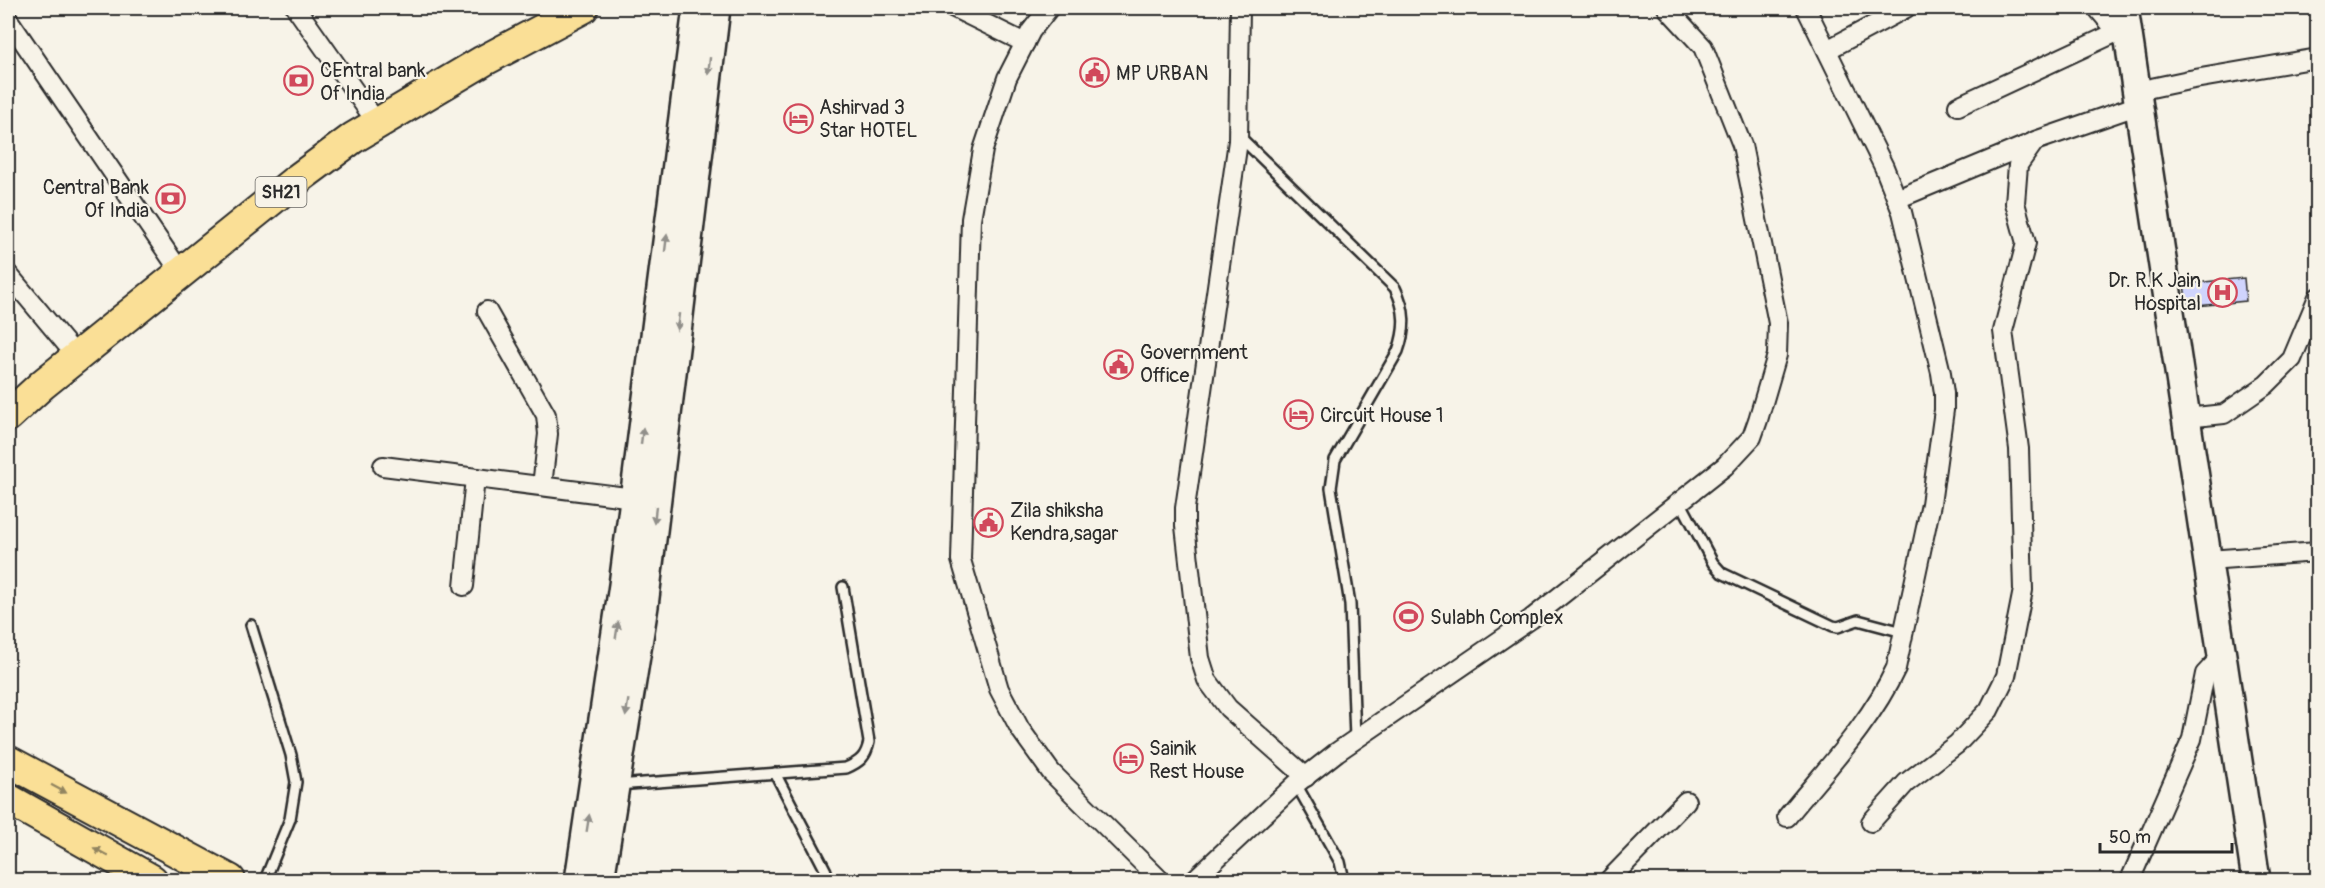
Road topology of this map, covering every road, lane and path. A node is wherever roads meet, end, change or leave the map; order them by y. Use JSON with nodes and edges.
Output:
{"nodes":[{"id":1,"x":296,"y":8,"type":"edge"},
{"id":2,"x":549,"y":8,"type":"edge"},
{"id":3,"x":582,"y":8,"type":"edge"},
{"id":4,"x":697,"y":8,"type":"edge"},
{"id":5,"x":716,"y":8,"type":"edge"},
{"id":6,"x":954,"y":8,"type":"edge"},
{"id":7,"x":1049,"y":8,"type":"edge"},
{"id":8,"x":1240,"y":8,"type":"edge"},
{"id":9,"x":1666,"y":8,"type":"edge"},
{"id":10,"x":1806,"y":8,"type":"edge"},
{"id":11,"x":1906,"y":8,"type":"edge"},
{"id":12,"x":2097,"y":8,"type":"edge"},
{"id":13,"x":8,"y":19,"type":"edge"},
{"id":14,"x":2124,"y":29,"type":"edge"},
{"id":15,"x":1025,"y":43,"type":"junction"},
{"id":16,"x":1827,"y":50,"type":"junction"},
{"id":17,"x":2318,"y":58,"type":"edge"},
{"id":18,"x":2138,"y":98,"type":"junction"},
{"id":19,"x":1958,"y":106,"type":"dead end"},
{"id":20,"x":370,"y":113,"type":"junction"},
{"id":21,"x":1238,"y":135,"type":"junction"},
{"id":22,"x":2035,"y":141,"type":"junction"},
{"id":23,"x":1898,"y":199,"type":"junction"},
{"id":24,"x":173,"y":261,"type":"junction"},
{"id":25,"x":8,"y":274,"type":"edge"},
{"id":26,"x":2318,"y":297,"type":"edge"},
{"id":27,"x":486,"y":311,"type":"dead end"},
{"id":28,"x":68,"y":345,"type":"junction"},
{"id":29,"x":8,"y":400,"type":"edge"},
{"id":30,"x":8,"y":416,"type":"edge"},
{"id":31,"x":2186,"y":418,"type":"junction"},
{"id":32,"x":383,"y":466,"type":"dead end"},
{"id":33,"x":475,"y":478,"type":"junction"},
{"id":34,"x":542,"y":486,"type":"junction"},
{"id":35,"x":634,"y":498,"type":"junction"},
{"id":36,"x":1680,"y":501,"type":"junction"},
{"id":37,"x":2318,"y":552,"type":"edge"},
{"id":38,"x":2208,"y":561,"type":"junction"},
{"id":39,"x":464,"y":586,"type":"dead end"},
{"id":40,"x":843,"y":587,"type":"dead end"},
{"id":41,"x":251,"y":625,"type":"dead end"},
{"id":42,"x":1903,"y":632,"type":"junction"},
{"id":43,"x":2222,"y":656,"type":"junction"},
{"id":44,"x":1355,"y":738,"type":"junction"},
{"id":45,"x":8,"y":761,"type":"edge"},
{"id":46,"x":775,"y":773,"type":"junction"},
{"id":47,"x":1301,"y":780,"type":"junction"},
{"id":48,"x":615,"y":785,"type":"junction"},
{"id":49,"x":8,"y":799,"type":"edge"},
{"id":50,"x":1686,"y":801,"type":"dead end"},
{"id":51,"x":1787,"y":817,"type":"dead end"},
{"id":52,"x":1871,"y":822,"type":"dead end"},
{"id":53,"x":826,"y":871,"type":"dead end"},
{"id":54,"x":152,"y":880,"type":"edge"},
{"id":55,"x":230,"y":880,"type":"edge"},
{"id":56,"x":265,"y":880,"type":"edge"},
{"id":57,"x":579,"y":880,"type":"edge"},
{"id":58,"x":600,"y":880,"type":"edge"},
{"id":59,"x":1160,"y":880,"type":"edge"},
{"id":60,"x":1194,"y":880,"type":"edge"},
{"id":61,"x":1344,"y":880,"type":"edge"},
{"id":62,"x":1609,"y":880,"type":"edge"},
{"id":63,"x":2130,"y":880,"type":"edge"},
{"id":64,"x":2256,"y":880,"type":"edge"}],
"edges":[{"from":1,"to":20,"type":"street"},
{"from":2,"to":20,"type":"main road","number":"SH21"},
{"from":3,"to":30,"type":"main road","number":"SH21"},
{"from":35,"to":4,"type":"street","one_way":true},
{"from":5,"to":48,"type":"street","one_way":true},
{"from":6,"to":15,"type":"street"},
{"from":7,"to":15,"type":"street"},
{"from":8,"to":21,"type":"street"},
{"from":9,"to":36,"type":"street"},
{"from":10,"to":16,"type":"street"},
{"from":11,"to":16,"type":"street"},
{"from":12,"to":14,"type":"street"},
{"from":13,"to":24,"type":"street"},
{"from":14,"to":18,"type":"street"},
{"from":14,"to":19,"type":"street"},
{"from":15,"to":59,"type":"street"},
{"from":16,"to":23,"type":"street"},
{"from":17,"to":18,"type":"street"},
{"from":18,"to":22,"type":"street"},
{"from":18,"to":31,"type":"street"},
{"from":20,"to":24,"type":"main road","number":"SH21"},
{"from":21,"to":44,"type":"lane"},
{"from":21,"to":47,"type":"street"},
{"from":22,"to":23,"type":"street"},
{"from":22,"to":52,"type":"street"},
{"from":23,"to":42,"type":"street"},
{"from":24,"to":28,"type":"main road","number":"SH21"},
{"from":25,"to":28,"type":"street"},
{"from":26,"to":31,"type":"street"},
{"from":27,"to":34,"type":"street"},
{"from":28,"to":29,"type":"main road","number":"SH21"},
{"from":31,"to":38,"type":"street"},
{"from":32,"to":33,"type":"street"},
{"from":33,"to":34,"type":"street"},
{"from":33,"to":39,"type":"street"},
{"from":34,"to":35,"type":"street"},
{"from":57,"to":35,"type":"street","one_way":true},
{"from":36,"to":42,"type":"lane"},
{"from":36,"to":44,"type":"street"},
{"from":37,"to":38,"type":"street"},
{"from":38,"to":43,"type":"street"},
{"from":40,"to":46,"type":"lane"},
{"from":41,"to":56,"type":"lane"},
{"from":42,"to":51,"type":"street"},
{"from":43,"to":63,"type":"street"},
{"from":43,"to":64,"type":"street"},
{"from":44,"to":47,"type":"street"},
{"from":45,"to":55,"type":"main road","one_way":true},
{"from":46,"to":48,"type":"lane"},
{"from":46,"to":53,"type":"lane"},
{"from":47,"to":60,"type":"street"},
{"from":47,"to":61,"type":"lane"},
{"from":48,"to":58,"type":"street"},
{"from":54,"to":49,"type":"main road","one_way":true},
{"from":50,"to":62,"type":"street"}]}
